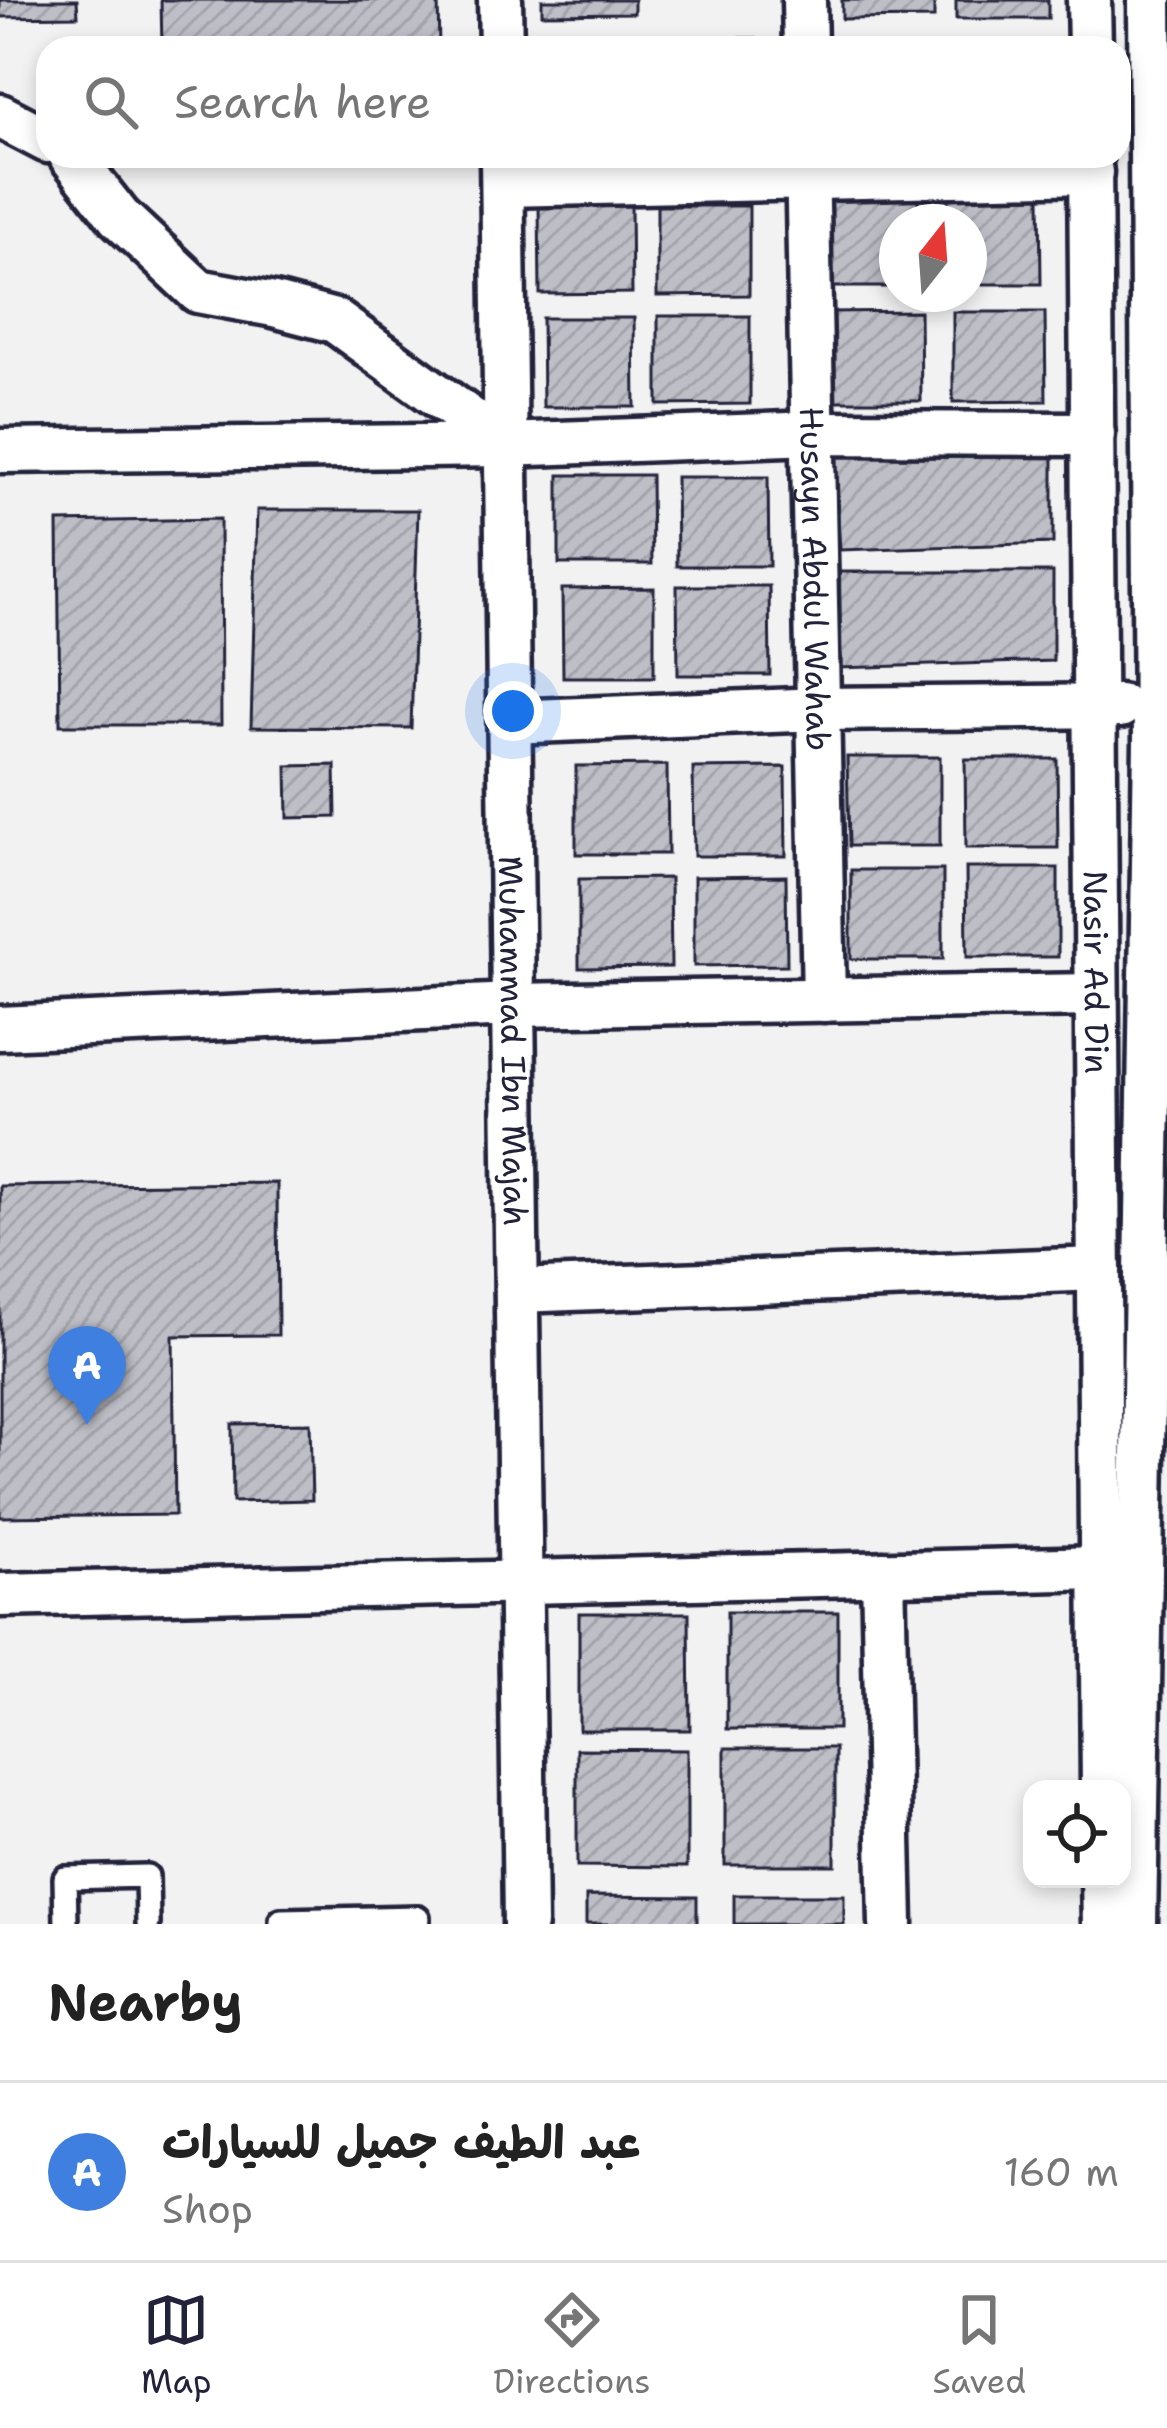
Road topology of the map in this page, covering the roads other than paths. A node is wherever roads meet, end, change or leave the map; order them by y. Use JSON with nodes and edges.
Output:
{"nodes":[{"id":1,"x":500,"y":0,"type":"edge"},
{"id":2,"x":804,"y":0,"type":"edge"},
{"id":3,"x":1089,"y":0,"type":"edge"},
{"id":4,"x":1150,"y":0,"type":"edge"},
{"id":5,"x":501,"y":36,"type":"edge"},
{"id":6,"x":805,"y":36,"type":"edge"},
{"id":7,"x":1090,"y":36,"type":"edge"},
{"id":8,"x":0,"y":116,"type":"edge"},
{"id":9,"x":36,"y":135,"type":"edge"},
{"id":10,"x":80,"y":168,"type":"edge"},
{"id":11,"x":732,"y":168,"type":"edge"},
{"id":12,"x":808,"y":168,"type":"edge"},
{"id":13,"x":1090,"y":168,"type":"edge"},
{"id":14,"x":502,"y":171,"type":"edge"},
{"id":15,"x":813,"y":433,"type":"junction"},
{"id":16,"x":1093,"y":434,"type":"junction"},
{"id":17,"x":506,"y":445,"type":"junction"},
{"id":18,"x":0,"y":451,"type":"edge"},
{"id":19,"x":819,"y":710,"type":"junction"},
{"id":20,"x":510,"y":722,"type":"junction"},
{"id":21,"x":1095,"y":726,"type":"junction"},
{"id":22,"x":1159,"y":731,"type":"edge"},
{"id":23,"x":1096,"y":995,"type":"junction"},
{"id":24,"x":824,"y":1000,"type":"junction"},
{"id":25,"x":513,"y":1005,"type":"junction"},
{"id":26,"x":0,"y":1028,"type":"edge"},
{"id":27,"x":1099,"y":1269,"type":"junction"},
{"id":28,"x":517,"y":1291,"type":"junction"},
{"id":29,"x":1101,"y":1568,"type":"junction"},
{"id":30,"x":883,"y":1573,"type":"junction"},
{"id":31,"x":521,"y":1582,"type":"junction"},
{"id":32,"x":0,"y":1595,"type":"edge"},
{"id":33,"x":1102,"y":1780,"type":"edge"},
{"id":34,"x":1103,"y":1888,"type":"edge"},
{"id":35,"x":66,"y":1924,"type":"edge"},
{"id":36,"x":148,"y":1924,"type":"edge"},
{"id":37,"x":281,"y":1924,"type":"edge"},
{"id":38,"x":418,"y":1924,"type":"edge"},
{"id":39,"x":525,"y":1924,"type":"edge"},
{"id":40,"x":891,"y":1924,"type":"edge"},
{"id":41,"x":1104,"y":1924,"type":"edge"},
{"id":42,"x":1135,"y":1924,"type":"edge"}],
"edges":[{"from":1,"to":5,"type":"street"},
{"from":2,"to":6,"type":"street"},
{"from":3,"to":7,"type":"street"},
{"from":4,"to":22,"type":"street","name":"Nasir Ad Din"},
{"from":8,"to":9,"type":"street"},
{"from":10,"to":17,"type":"street"},
{"from":11,"to":14,"type":"street"},
{"from":12,"to":15,"type":"street","name":"Husayn Abdul Wahab"},
{"from":13,"to":16,"type":"street","name":"Nasir Ad Din"},
{"from":14,"to":17,"type":"street","name":"Muhammad Ibn Majah"},
{"from":15,"to":16,"type":"street"},
{"from":15,"to":17,"type":"street"},
{"from":15,"to":19,"type":"street","name":"Husayn Abdul Wahab"},
{"from":16,"to":21,"type":"street","name":"Nasir Ad Din"},
{"from":17,"to":18,"type":"street"},
{"from":17,"to":20,"type":"street","name":"Muhammad Ibn Majah"},
{"from":19,"to":20,"type":"street"},
{"from":19,"to":21,"type":"street"},
{"from":19,"to":24,"type":"street","name":"Husayn Abdul Wahab"},
{"from":20,"to":25,"type":"street","name":"Muhammad Ibn Majah"},
{"from":21,"to":22,"type":"street"},
{"from":21,"to":23,"type":"street","name":"Nasir Ad Din"},
{"from":22,"to":42,"type":"street","name":"Nasir Ad Din"},
{"from":23,"to":24,"type":"street"},
{"from":23,"to":27,"type":"street","name":"Nasir Ad Din"},
{"from":24,"to":25,"type":"street"},
{"from":25,"to":26,"type":"street"},
{"from":25,"to":28,"type":"street","name":"Muhammad Ibn Majah"},
{"from":27,"to":28,"type":"street"},
{"from":27,"to":29,"type":"street","name":"Nasir Ad Din"},
{"from":28,"to":31,"type":"street","name":"Muhammad Ibn Majah"},
{"from":29,"to":30,"type":"street"},
{"from":29,"to":33,"type":"street","name":"Nasir Ad Din"},
{"from":30,"to":31,"type":"street"},
{"from":30,"to":40,"type":"street"},
{"from":31,"to":32,"type":"street"},
{"from":31,"to":39,"type":"street","name":"Muhammad Ibn Majah"},
{"from":34,"to":41,"type":"street"},
{"from":35,"to":36,"type":"lane"},
{"from":37,"to":38,"type":"lane"}]}
